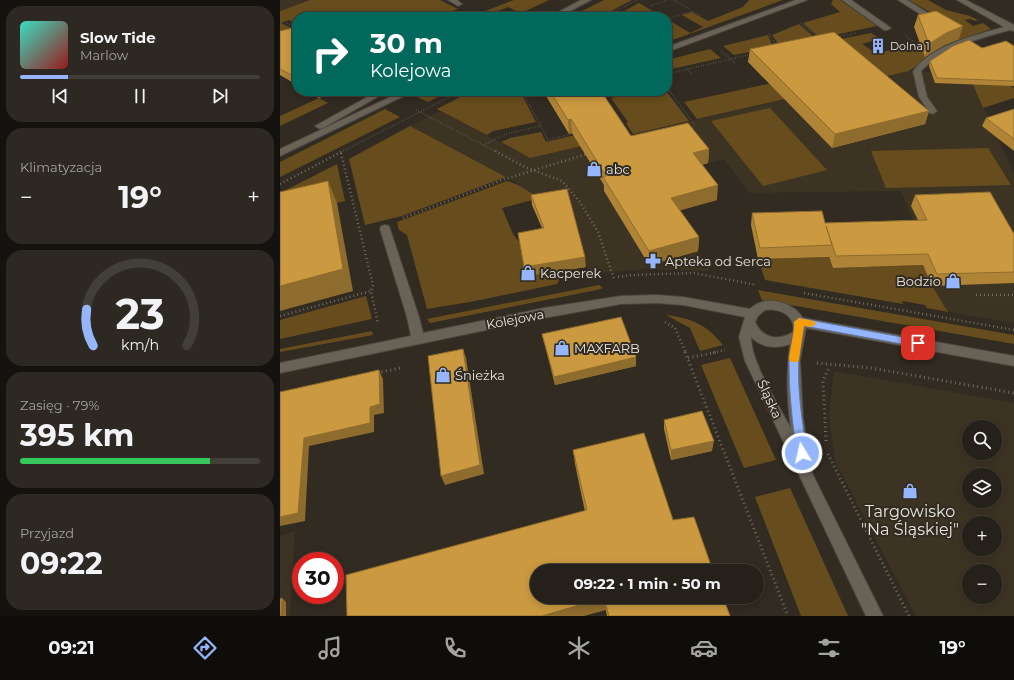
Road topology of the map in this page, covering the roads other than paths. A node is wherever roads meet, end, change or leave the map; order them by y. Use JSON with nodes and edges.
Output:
{"nodes":[{"id":1,"x":587,"y":0,"type":"edge"},
{"id":2,"x":804,"y":0,"type":"edge"},
{"id":3,"x":846,"y":0,"type":"edge"},
{"id":4,"x":902,"y":0,"type":"edge"},
{"id":5,"x":960,"y":0,"type":"edge"},
{"id":6,"x":563,"y":12,"type":"edge"},
{"id":7,"x":886,"y":27,"type":"road end"},
{"id":8,"x":946,"y":27,"type":"edge"},
{"id":9,"x":1012,"y":28,"type":"edge"},
{"id":10,"x":672,"y":48,"type":"edge"},
{"id":11,"x":375,"y":96,"type":"edge"},
{"id":12,"x":399,"y":96,"type":"edge"},
{"id":13,"x":933,"y":111,"type":"dead end"},
{"id":14,"x":280,"y":151,"type":"edge"},
{"id":15,"x":385,"y":228,"type":"dead end"},
{"id":16,"x":751,"y":318,"type":"junction"},
{"id":17,"x":798,"y":328,"type":"junction"},
{"id":18,"x":418,"y":339,"type":"junction"},
{"id":19,"x":1014,"y":361,"type":"edge"},
{"id":20,"x":280,"y":368,"type":"edge"},
{"id":21,"x":805,"y":474,"type":"junction"},
{"id":22,"x":875,"y":616,"type":"edge"}],
"edges":[{"from":1,"to":6,"type":"street"},
{"from":2,"to":10,"type":"street"},
{"from":3,"to":7,"type":"street"},
{"from":4,"to":8,"type":"street"},
{"from":5,"to":9,"type":"street"},
{"from":9,"to":13,"type":"street"},
{"from":11,"to":14,"type":"street"},
{"from":12,"to":14,"type":"street"},
{"from":15,"to":18,"type":"street"},
{"from":16,"to":17,"type":"street"},
{"from":16,"to":17,"type":"street"},
{"from":16,"to":18,"type":"street","name":"Kolejowa"},
{"from":16,"to":21,"type":"street","name":"Śląska"},
{"from":17,"to":19,"type":"street"},
{"from":17,"to":21,"type":"street","name":"Śląska"},
{"from":18,"to":20,"type":"street","name":"Kolejowa"},
{"from":21,"to":22,"type":"street","name":"Śląska"}]}
